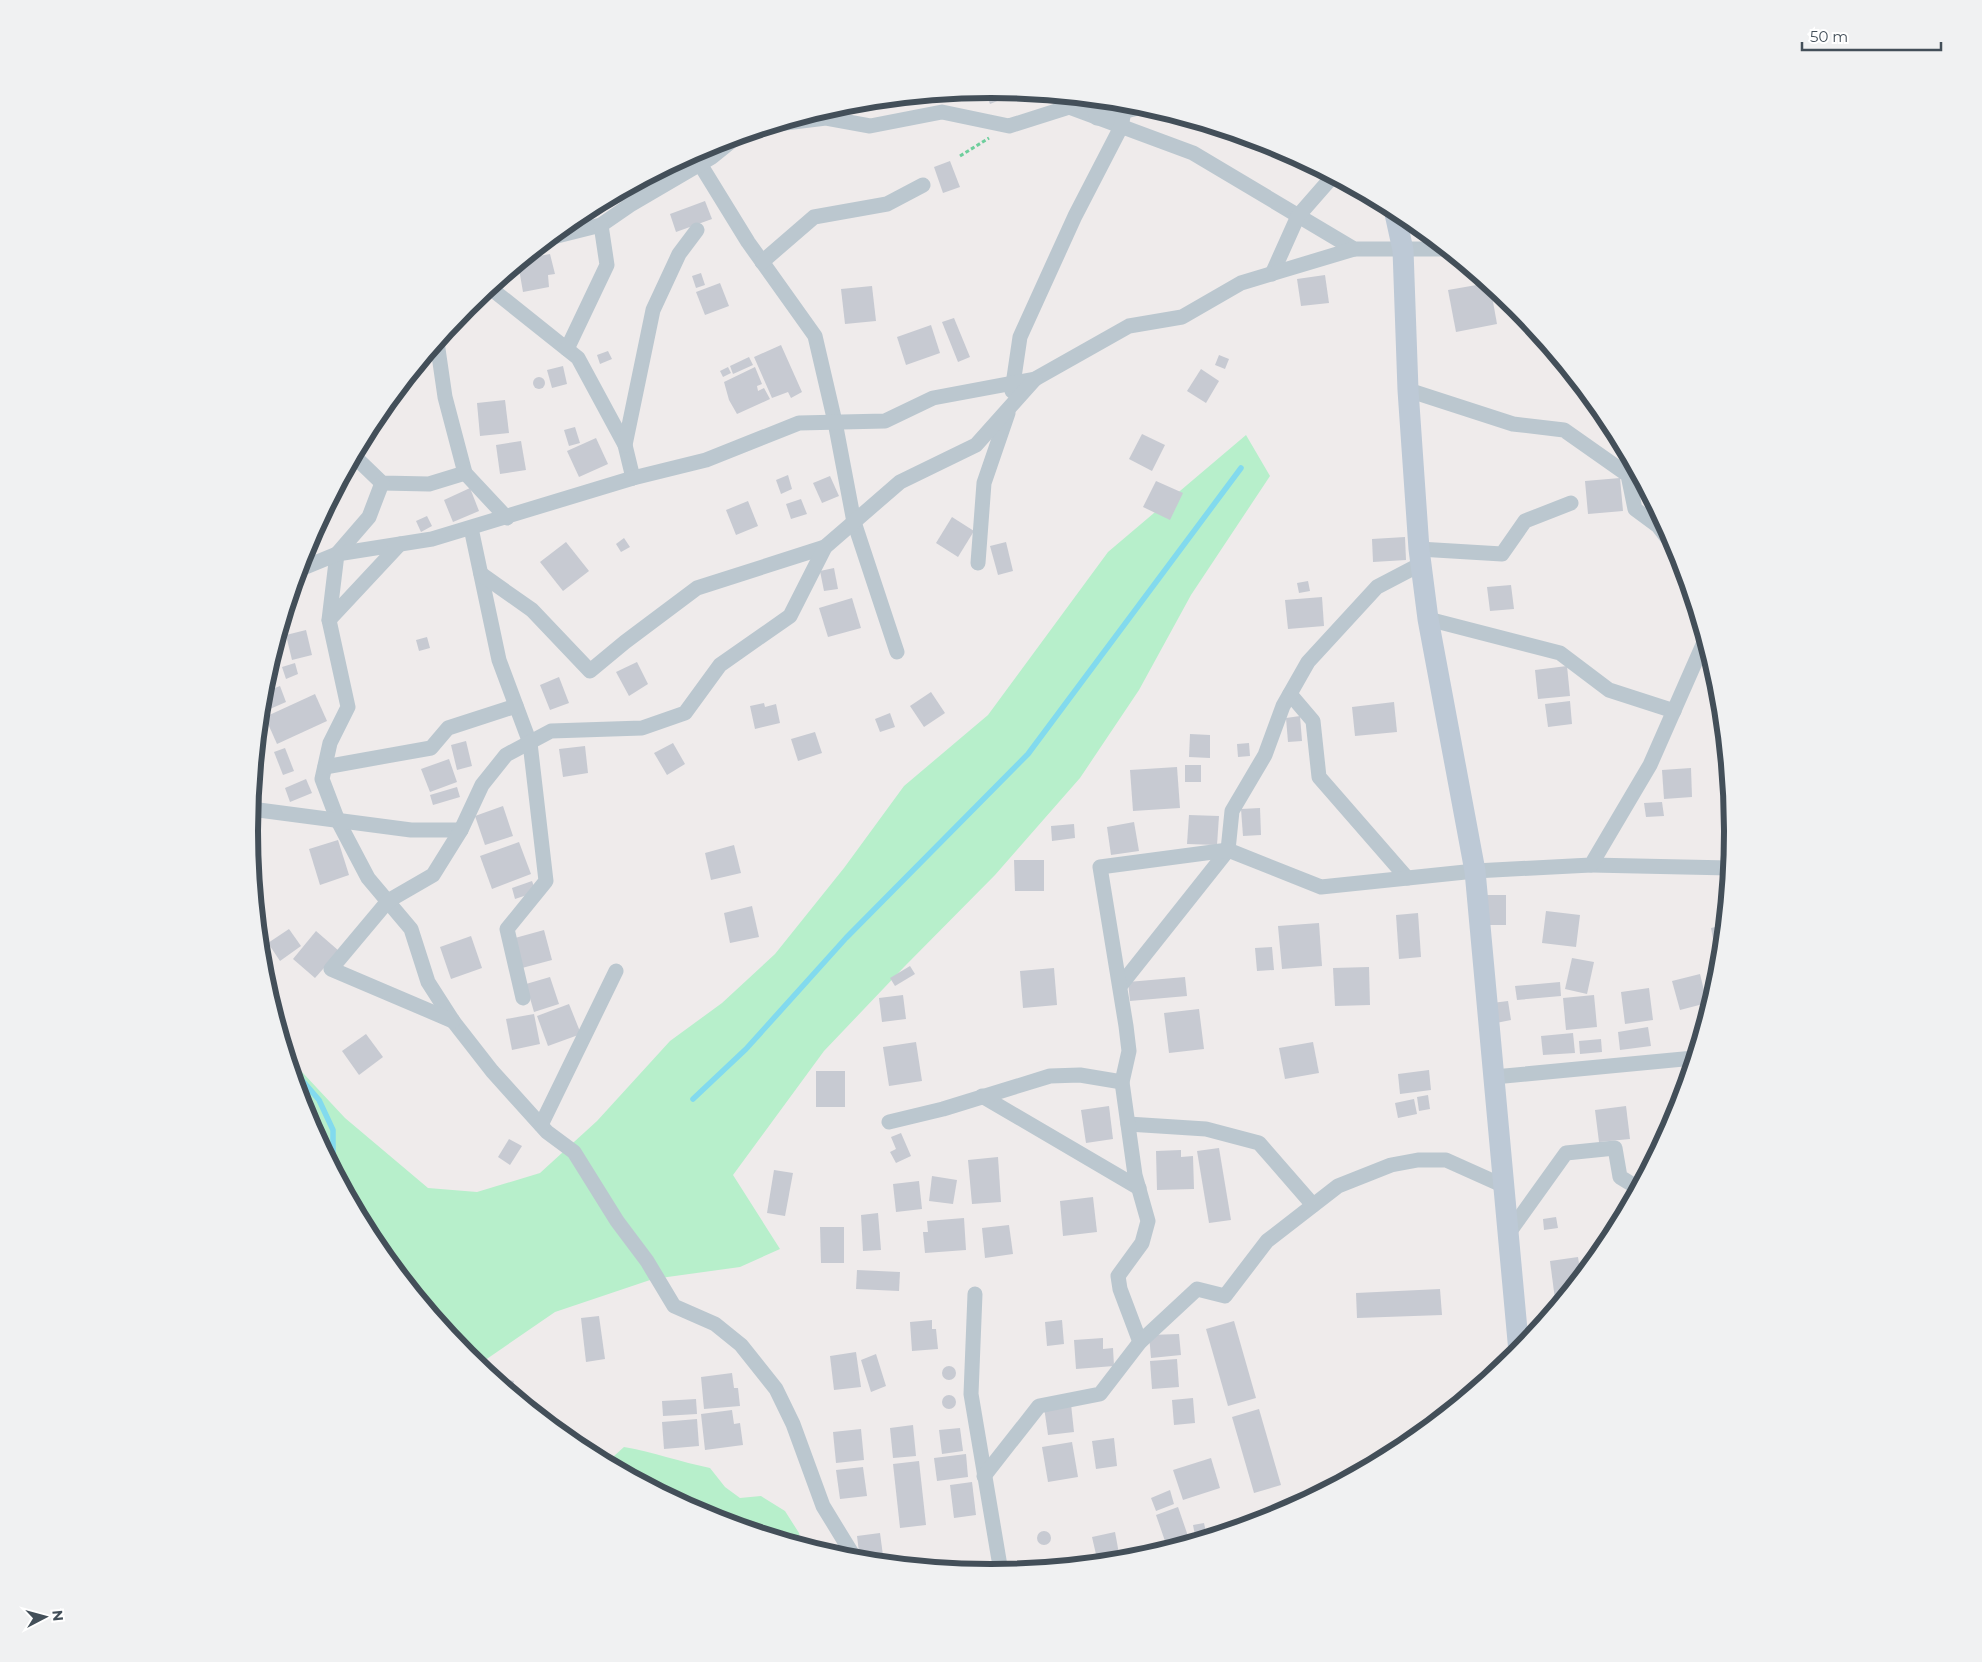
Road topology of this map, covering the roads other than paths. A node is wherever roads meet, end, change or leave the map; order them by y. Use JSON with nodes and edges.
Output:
{"nodes":[{"id":1,"x":1063,"y":101,"type":"edge"},
{"id":2,"x":1065,"y":102,"type":"edge"},
{"id":3,"x":1094,"y":105,"type":"edge"},
{"id":4,"x":1124,"y":111,"type":"joint"},
{"id":5,"x":1097,"y":118,"type":"junction"},
{"id":6,"x":811,"y":120,"type":"edge"},
{"id":7,"x":1122,"y":127,"type":"junction"},
{"id":8,"x":704,"y":157,"type":"edge"},
{"id":9,"x":1329,"y":181,"type":"edge"},
{"id":10,"x":923,"y":185,"type":"dead end"},
{"id":11,"x":1298,"y":216,"type":"junction"},
{"id":12,"x":1396,"y":219,"type":"edge"},
{"id":13,"x":601,"y":225,"type":"junction"},
{"id":14,"x":697,"y":230,"type":"dead end"},
{"id":15,"x":565,"y":234,"type":"edge"},
{"id":16,"x":1354,"y":249,"type":"junction"},
{"id":17,"x":1438,"y":249,"type":"edge"},
{"id":18,"x":1403,"y":250,"type":"junction"},
{"id":19,"x":762,"y":262,"type":"junction"},
{"id":20,"x":1272,"y":274,"type":"junction"},
{"id":21,"x":495,"y":291,"type":"edge"},
{"id":22,"x":438,"y":349,"type":"edge"},
{"id":23,"x":567,"y":349,"type":"junction"},
{"id":24,"x":1035,"y":379,"type":"junction"},
{"id":25,"x":1013,"y":383,"type":"junction"},
{"id":26,"x":1408,"y":390,"type":"junction"},
{"id":27,"x":1010,"y":407,"type":"junction"},
{"id":28,"x":835,"y":422,"type":"junction"},
{"id":29,"x":625,"y":445,"type":"junction"},
{"id":30,"x":358,"y":460,"type":"edge"},
{"id":31,"x":465,"y":473,"type":"junction"},
{"id":32,"x":633,"y":478,"type":"junction"},
{"id":33,"x":382,"y":483,"type":"junction"},
{"id":34,"x":1571,"y":503,"type":"dead end"},
{"id":35,"x":507,"y":518,"type":"junction"},
{"id":36,"x":854,"y":522,"type":"junction"},
{"id":37,"x":1658,"y":526,"type":"edge"},
{"id":38,"x":471,"y":528,"type":"junction"},
{"id":39,"x":400,"y":544,"type":"junction"},
{"id":40,"x":825,"y":548,"type":"junction"},
{"id":41,"x":337,"y":554,"type":"junction"},
{"id":42,"x":1420,"y":556,"type":"junction"},
{"id":43,"x":978,"y":563,"type":"dead end"},
{"id":44,"x":307,"y":566,"type":"edge"},
{"id":45,"x":481,"y":574,"type":"junction"},
{"id":46,"x":1428,"y":619,"type":"junction"},
{"id":47,"x":329,"y":620,"type":"junction"},
{"id":48,"x":897,"y":652,"type":"dead end"},
{"id":49,"x":1702,"y":652,"type":"edge"},
{"id":50,"x":1290,"y":694,"type":"junction"},
{"id":51,"x":516,"y":706,"type":"junction"},
{"id":52,"x":1674,"y":711,"type":"junction"},
{"id":53,"x":530,"y":742,"type":"junction"},
{"id":54,"x":325,"y":766,"type":"junction"},
{"id":55,"x":258,"y":810,"type":"edge"},
{"id":56,"x":338,"y":821,"type":"junction"},
{"id":57,"x":462,"y":830,"type":"junction"},
{"id":58,"x":1228,"y":850,"type":"junction"},
{"id":59,"x":1591,"y":866,"type":"junction"},
{"id":60,"x":1723,"y":868,"type":"edge"},
{"id":61,"x":1475,"y":872,"type":"junction"},
{"id":62,"x":1408,"y":878,"type":"junction"},
{"id":63,"x":388,"y":901,"type":"junction"},
{"id":64,"x":616,"y":971,"type":"dead end"},
{"id":65,"x":1120,"y":986,"type":"junction"},
{"id":66,"x":523,"y":998,"type":"dead end"},
{"id":67,"x":453,"y":1021,"type":"junction"},
{"id":68,"x":1689,"y":1059,"type":"edge"},
{"id":69,"x":1494,"y":1077,"type":"junction"},
{"id":70,"x":1122,"y":1082,"type":"junction"},
{"id":71,"x":982,"y":1096,"type":"junction"},
{"id":72,"x":889,"y":1122,"type":"dead end"},
{"id":73,"x":1128,"y":1124,"type":"junction"},
{"id":74,"x":541,"y":1125,"type":"junction"},
{"id":75,"x":1633,"y":1185,"type":"edge"},
{"id":76,"x":1504,"y":1186,"type":"junction"},
{"id":77,"x":1138,"y":1188,"type":"junction"},
{"id":78,"x":1313,"y":1205,"type":"junction"},
{"id":79,"x":1508,"y":1234,"type":"junction"},
{"id":80,"x":975,"y":1294,"type":"dead end"},
{"id":81,"x":1518,"y":1341,"type":"edge"},
{"id":82,"x":1140,"y":1342,"type":"junction"},
{"id":83,"x":984,"y":1476,"type":"junction"},
{"id":84,"x":850,"y":1550,"type":"edge"},
{"id":85,"x":1000,"y":1564,"type":"edge"}],
"edges":[{"from":1,"to":6,"type":"street"},
{"from":2,"to":5,"type":"street"},
{"from":3,"to":5,"type":"street"},
{"from":4,"to":5,"type":"street"},
{"from":4,"to":7,"type":"street"},
{"from":5,"to":7,"type":"street"},
{"from":7,"to":11,"type":"street"},
{"from":7,"to":25,"type":"street"},
{"from":8,"to":13,"type":"street"},
{"from":8,"to":19,"type":"street"},
{"from":9,"to":11,"type":"street"},
{"from":10,"to":19,"type":"street"},
{"from":11,"to":16,"type":"street"},
{"from":11,"to":20,"type":"street"},
{"from":12,"to":18,"type":"street"},
{"from":13,"to":15,"type":"street"},
{"from":13,"to":23,"type":"street"},
{"from":14,"to":29,"type":"street"},
{"from":16,"to":18,"type":"street"},
{"from":16,"to":20,"type":"street"},
{"from":17,"to":18,"type":"street"},
{"from":18,"to":26,"type":"street"},
{"from":19,"to":28,"type":"street"},
{"from":20,"to":24,"type":"street"},
{"from":21,"to":23,"type":"street"},
{"from":22,"to":31,"type":"street"},
{"from":23,"to":29,"type":"street"},
{"from":24,"to":25,"type":"street"},
{"from":24,"to":27,"type":"street"},
{"from":25,"to":27,"type":"street"},
{"from":25,"to":28,"type":"street"},
{"from":26,"to":37,"type":"street"},
{"from":26,"to":42,"type":"street"},
{"from":27,"to":36,"type":"street"},
{"from":27,"to":43,"type":"street"},
{"from":28,"to":32,"type":"street"},
{"from":28,"to":36,"type":"street"},
{"from":29,"to":32,"type":"street"},
{"from":30,"to":33,"type":"street"},
{"from":31,"to":33,"type":"street"},
{"from":31,"to":35,"type":"street"},
{"from":32,"to":35,"type":"street"},
{"from":33,"to":41,"type":"street"},
{"from":34,"to":42,"type":"street"},
{"from":35,"to":38,"type":"street"},
{"from":36,"to":40,"type":"street"},
{"from":36,"to":48,"type":"street"},
{"from":38,"to":39,"type":"street"},
{"from":38,"to":45,"type":"street"},
{"from":39,"to":41,"type":"street"},
{"from":39,"to":47,"type":"street"},
{"from":40,"to":45,"type":"street"},
{"from":40,"to":53,"type":"street"},
{"from":41,"to":44,"type":"street"},
{"from":41,"to":47,"type":"street"},
{"from":42,"to":46,"type":"street"},
{"from":42,"to":50,"type":"street"},
{"from":45,"to":51,"type":"street"},
{"from":46,"to":52,"type":"street"},
{"from":46,"to":61,"type":"street"},
{"from":47,"to":54,"type":"street"},
{"from":49,"to":52,"type":"street"},
{"from":50,"to":58,"type":"street"},
{"from":50,"to":62,"type":"street"},
{"from":51,"to":53,"type":"street"},
{"from":51,"to":54,"type":"street"},
{"from":52,"to":59,"type":"street"},
{"from":53,"to":57,"type":"street"},
{"from":53,"to":66,"type":"street"},
{"from":54,"to":56,"type":"street"},
{"from":55,"to":56,"type":"street"},
{"from":56,"to":57,"type":"street"},
{"from":56,"to":63,"type":"street"},
{"from":57,"to":63,"type":"street"},
{"from":58,"to":62,"type":"street"},
{"from":58,"to":65,"type":"street"},
{"from":58,"to":65,"type":"street"},
{"from":59,"to":60,"type":"street"},
{"from":59,"to":61,"type":"street"},
{"from":61,"to":62,"type":"street"},
{"from":61,"to":69,"type":"street"},
{"from":63,"to":67,"type":"street"},
{"from":63,"to":67,"type":"street"},
{"from":64,"to":74,"type":"street"},
{"from":65,"to":70,"type":"street"},
{"from":67,"to":74,"type":"street"},
{"from":68,"to":69,"type":"street"},
{"from":69,"to":76,"type":"street"},
{"from":70,"to":71,"type":"street"},
{"from":70,"to":73,"type":"street"},
{"from":71,"to":72,"type":"street"},
{"from":71,"to":77,"type":"street"},
{"from":73,"to":77,"type":"street"},
{"from":73,"to":78,"type":"street"},
{"from":74,"to":84,"type":"street"},
{"from":75,"to":79,"type":"street"},
{"from":76,"to":78,"type":"street"},
{"from":76,"to":79,"type":"street"},
{"from":77,"to":82,"type":"street"},
{"from":78,"to":82,"type":"street"},
{"from":79,"to":81,"type":"street"},
{"from":80,"to":83,"type":"street"},
{"from":82,"to":83,"type":"street"},
{"from":83,"to":85,"type":"street"}]}
